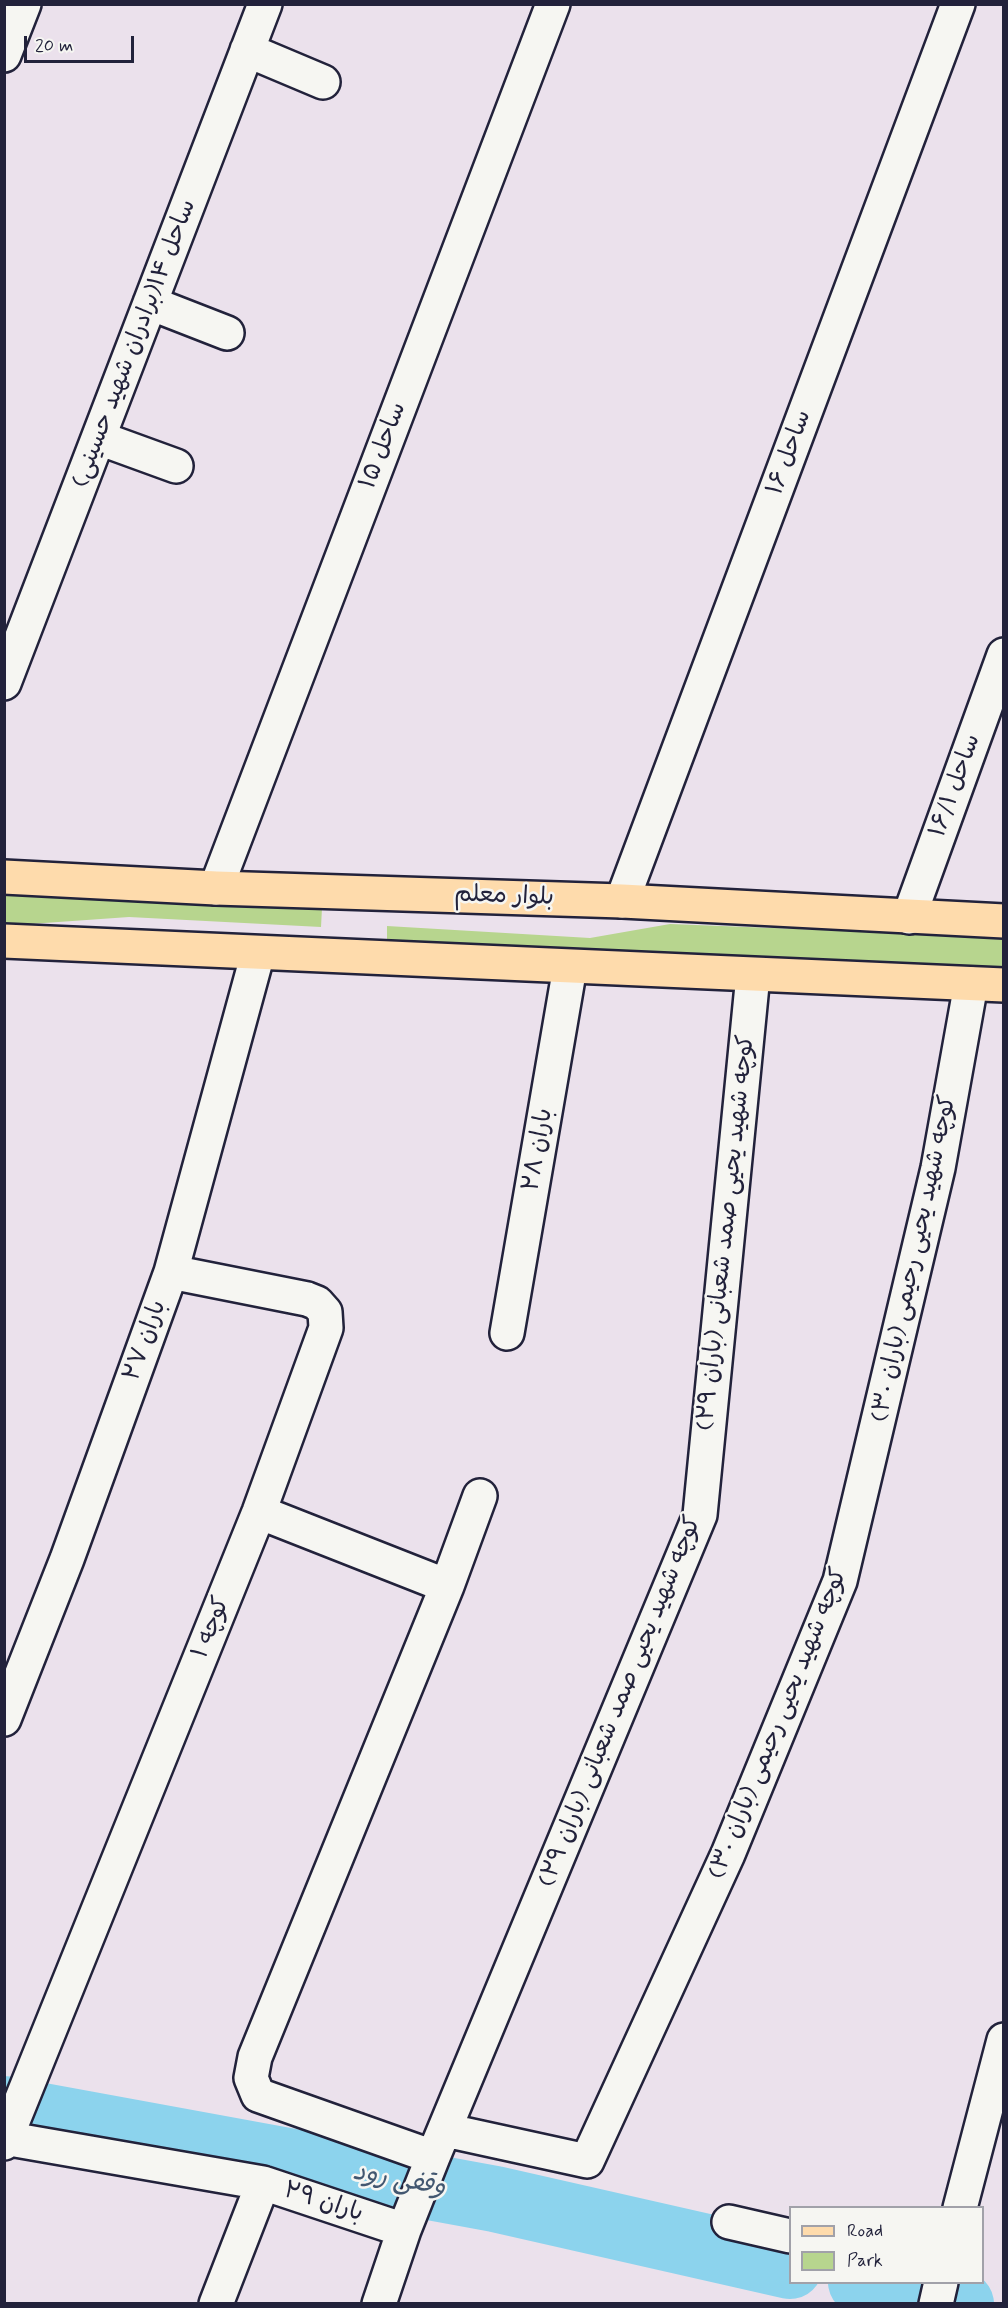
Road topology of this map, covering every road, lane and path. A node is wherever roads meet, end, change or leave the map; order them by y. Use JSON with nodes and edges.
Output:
{"nodes":[{"id":1,"x":24,"y":4,"type":"edge"},
{"id":2,"x":265,"y":4,"type":"edge"},
{"id":3,"x":553,"y":4,"type":"edge"},
{"id":4,"x":958,"y":4,"type":"edge"},
{"id":5,"x":247,"y":50,"type":"junction"},
{"id":6,"x":4,"y":55,"type":"edge"},
{"id":7,"x":323,"y":82,"type":"dead end"},
{"id":8,"x":150,"y":303,"type":"junction"},
{"id":9,"x":226,"y":333,"type":"dead end"},
{"id":10,"x":99,"y":438,"type":"junction"},
{"id":11,"x":176,"y":466,"type":"dead end"},
{"id":12,"x":1004,"y":654,"type":"edge"},
{"id":13,"x":4,"y":683,"type":"edge"},
{"id":14,"x":4,"y":877,"type":"edge"},
{"id":15,"x":216,"y":888,"type":"junction"},
{"id":16,"x":622,"y":901,"type":"junction"},
{"id":17,"x":909,"y":917,"type":"junction"},
{"id":18,"x":1004,"y":921,"type":"edge"},
{"id":19,"x":4,"y":941,"type":"edge"},
{"id":20,"x":258,"y":953,"type":"junction"},
{"id":21,"x":570,"y":967,"type":"junction"},
{"id":22,"x":753,"y":975,"type":"junction"},
{"id":23,"x":971,"y":984,"type":"junction"},
{"id":24,"x":1004,"y":986,"type":"edge"},
{"id":25,"x":171,"y":1272,"type":"junction"},
{"id":26,"x":507,"y":1333,"type":"dead end"},
{"id":27,"x":480,"y":1496,"type":"dead end"},
{"id":28,"x":259,"y":1512,"type":"junction"},
{"id":29,"x":447,"y":1586,"type":"junction"},
{"id":30,"x":4,"y":1719,"type":"edge"},
{"id":31,"x":1004,"y":2040,"type":"edge"},
{"id":32,"x":5,"y":2140,"type":"edge"},
{"id":33,"x":439,"y":2144,"type":"junction"},
{"id":34,"x":263,"y":2183,"type":"junction"},
{"id":35,"x":961,"y":2206,"type":"edge"},
{"id":36,"x":729,"y":2222,"type":"dead end"},
{"id":37,"x":404,"y":2229,"type":"junction"},
{"id":38,"x":789,"y":2236,"type":"edge"},
{"id":39,"x":941,"y":2284,"type":"edge"},
{"id":40,"x":216,"y":2304,"type":"edge"},
{"id":41,"x":379,"y":2304,"type":"edge"},
{"id":42,"x":936,"y":2304,"type":"edge"}],
"edges":[{"from":1,"to":6,"type":"street"},
{"from":2,"to":5,"type":"street","name":"ساحل ۱۴(برادران شهید حسینی)"},
{"from":3,"to":15,"type":"street","name":"ساحل ۱۵"},
{"from":4,"to":16,"type":"street","name":"ساحل ۱۶"},
{"from":5,"to":7,"type":"street"},
{"from":5,"to":8,"type":"street","name":"ساحل ۱۴(برادران شهید حسینی)"},
{"from":8,"to":9,"type":"street"},
{"from":8,"to":10,"type":"street","name":"ساحل ۱۴(برادران شهید حسینی)"},
{"from":10,"to":11,"type":"street"},
{"from":10,"to":13,"type":"street","name":"ساحل ۱۴(برادران شهید حسینی)"},
{"from":12,"to":17,"type":"street","name":"ساحل ۱۶/۱"},
{"from":14,"to":15,"type":"main road","name":"بلوار معلم"},
{"from":15,"to":16,"type":"main road","name":"بلوار معلم"},
{"from":16,"to":17,"type":"main road","name":"بلوار معلم"},
{"from":17,"to":18,"type":"main road","name":"بلوار معلم"},
{"from":19,"to":20,"type":"main road"},
{"from":20,"to":21,"type":"main road"},
{"from":20,"to":25,"type":"street","name":"باران ۲۷"},
{"from":21,"to":22,"type":"main road"},
{"from":21,"to":26,"type":"street","name":"باران ۲۸"},
{"from":22,"to":23,"type":"main road"},
{"from":22,"to":33,"type":"street","name":"کوچه شهید یحیی صمد شعبانی (باران ۲۹)"},
{"from":23,"to":24,"type":"main road"},
{"from":23,"to":33,"type":"street","name":"کوچه شهید یحیی رحیمی (باران ۳۰)"},
{"from":25,"to":28,"type":"street","name":"کوچه ۱"},
{"from":25,"to":30,"type":"street","name":"باران ۲۷"},
{"from":27,"to":29,"type":"street"},
{"from":28,"to":29,"type":"street"},
{"from":28,"to":32,"type":"street","name":"کوچه ۱"},
{"from":29,"to":33,"type":"street"},
{"from":31,"to":35,"type":"street"},
{"from":32,"to":34,"type":"street"},
{"from":33,"to":37,"type":"street","name":"کوچه شهید یحیی صمد شعبانی (باران ۲۹)"},
{"from":34,"to":37,"type":"street","name":"باران ۲۹"},
{"from":34,"to":40,"type":"street","name":"باران ۲۹"},
{"from":36,"to":38,"type":"street"},
{"from":37,"to":41,"type":"street","name":"کوچه شهید یحیی صمد شعبانی (باران ۲۹)"},
{"from":39,"to":42,"type":"street"}]}
